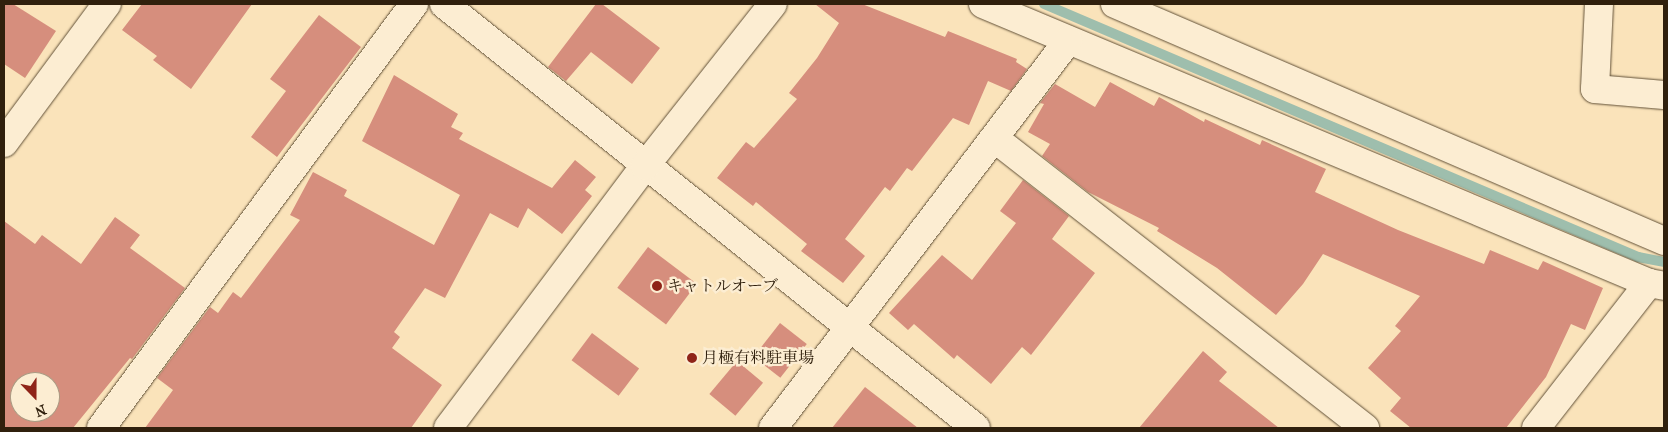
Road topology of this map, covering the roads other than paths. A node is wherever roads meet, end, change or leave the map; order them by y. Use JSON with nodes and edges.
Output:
{"nodes":[{"id":1,"x":107,"y":4,"type":"edge"},
{"id":2,"x":414,"y":4,"type":"edge"},
{"id":3,"x":444,"y":4,"type":"edge"},
{"id":4,"x":774,"y":4,"type":"edge"},
{"id":5,"x":983,"y":4,"type":"edge"},
{"id":6,"x":1115,"y":4,"type":"edge"},
{"id":7,"x":1599,"y":4,"type":"edge"},
{"id":8,"x":1068,"y":41,"type":"junction"},
{"id":9,"x":1664,"y":95,"type":"edge"},
{"id":10,"x":994,"y":138,"type":"junction"},
{"id":11,"x":4,"y":143,"type":"edge"},
{"id":12,"x":645,"y":166,"type":"junction"},
{"id":13,"x":1664,"y":241,"type":"edge"},
{"id":14,"x":1656,"y":284,"type":"edge"},
{"id":15,"x":849,"y":328,"type":"junction"},
{"id":16,"x":101,"y":428,"type":"edge"},
{"id":17,"x":448,"y":428,"type":"edge"},
{"id":18,"x":772,"y":428,"type":"edge"},
{"id":19,"x":976,"y":428,"type":"edge"},
{"id":20,"x":1364,"y":428,"type":"edge"},
{"id":21,"x":1536,"y":428,"type":"edge"}],
"edges":[{"from":1,"to":11,"type":"street"},
{"from":2,"to":16,"type":"street"},
{"from":3,"to":12,"type":"street"},
{"from":4,"to":12,"type":"street"},
{"from":5,"to":8,"type":"street"},
{"from":6,"to":13,"type":"street"},
{"from":7,"to":9,"type":"street"},
{"from":8,"to":10,"type":"street"},
{"from":8,"to":14,"type":"street"},
{"from":10,"to":15,"type":"street"},
{"from":10,"to":20,"type":"street"},
{"from":12,"to":15,"type":"street"},
{"from":12,"to":17,"type":"street"},
{"from":14,"to":21,"type":"street"},
{"from":15,"to":18,"type":"street"},
{"from":15,"to":19,"type":"street"}]}
